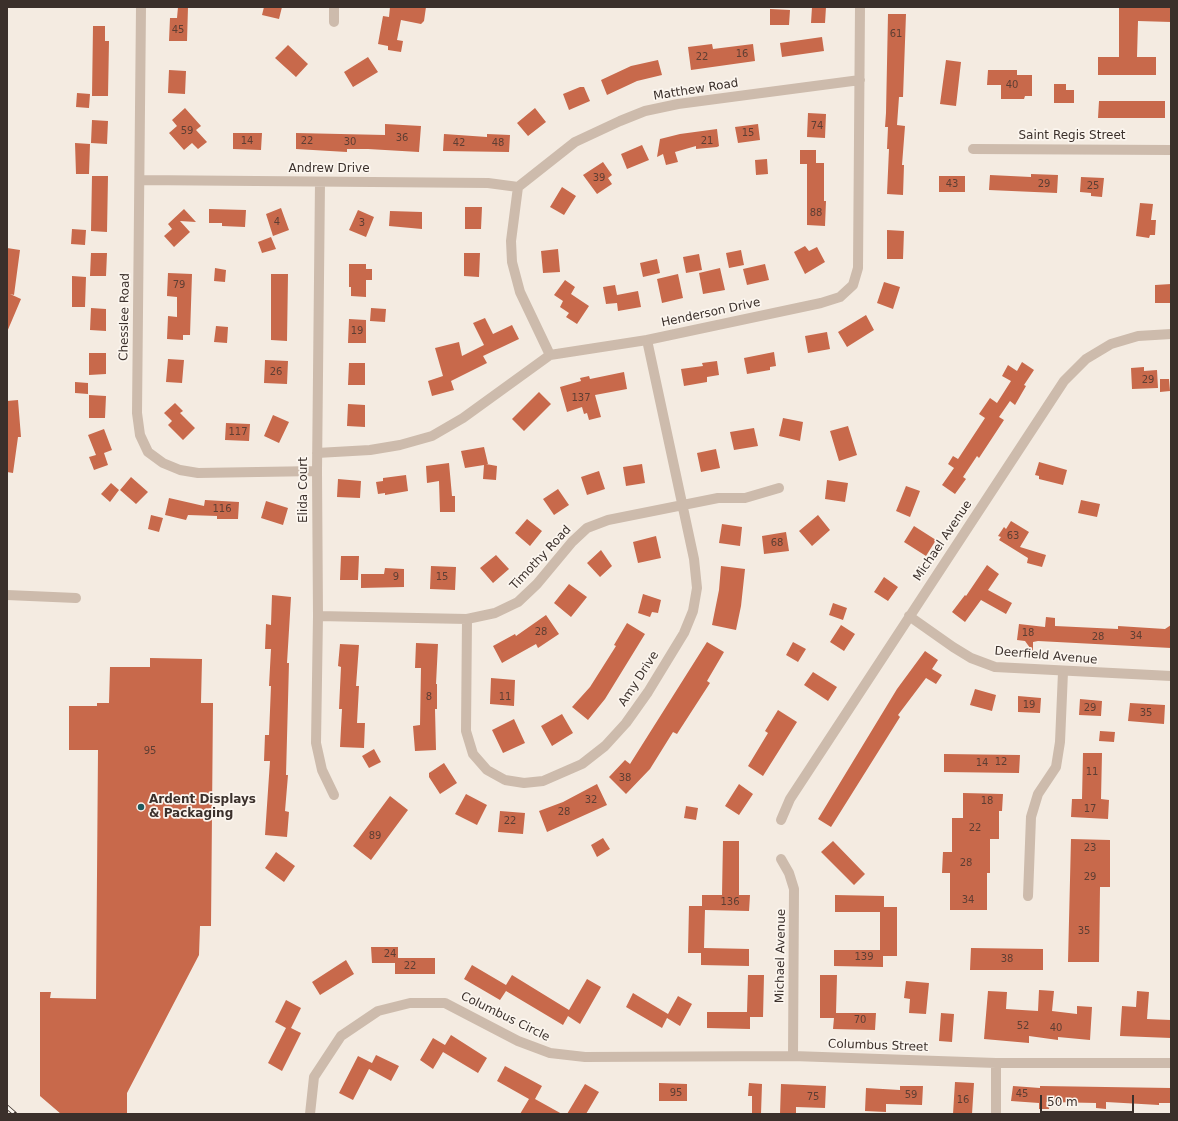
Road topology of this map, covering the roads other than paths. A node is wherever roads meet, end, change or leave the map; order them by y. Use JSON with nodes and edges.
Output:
{"nodes":[{"id":1,"x":141,"y":7,"type":"edge"},
{"id":2,"x":334,"y":7,"type":"edge"},
{"id":3,"x":860,"y":7,"type":"edge"},
{"id":4,"x":334,"y":22,"type":"dead end"},
{"id":5,"x":860,"y":80,"type":"junction"},
{"id":6,"x":973,"y":149,"type":"dead end"},
{"id":7,"x":1171,"y":150,"type":"edge"},
{"id":8,"x":140,"y":180,"type":"junction"},
{"id":9,"x":320,"y":182,"type":"junction"},
{"id":10,"x":518,"y":187,"type":"junction"},
{"id":11,"x":1171,"y":334,"type":"edge"},
{"id":12,"x":648,"y":340,"type":"junction"},
{"id":13,"x":550,"y":355,"type":"junction"},
{"id":14,"x":317,"y":453,"type":"junction"},
{"id":15,"x":317,"y":471,"type":"junction"},
{"id":16,"x":779,"y":488,"type":"dead end"},
{"id":17,"x":682,"y":505,"type":"junction"},
{"id":18,"x":7,"y":595,"type":"edge"},
{"id":19,"x":76,"y":598,"type":"dead end"},
{"id":20,"x":318,"y":616,"type":"junction"},
{"id":21,"x":908,"y":616,"type":"junction"},
{"id":22,"x":467,"y":619,"type":"junction"},
{"id":23,"x":1063,"y":672,"type":"junction"},
{"id":24,"x":1171,"y":676,"type":"edge"},
{"id":25,"x":334,"y":795,"type":"dead end"},
{"id":26,"x":781,"y":820,"type":"dead end"},
{"id":27,"x":781,"y":859,"type":"dead end"},
{"id":28,"x":1028,"y":896,"type":"dead end"},
{"id":29,"x":793,"y":1056,"type":"junction"},
{"id":30,"x":584,"y":1057,"type":"joint"},
{"id":31,"x":996,"y":1062,"type":"junction"},
{"id":32,"x":1171,"y":1063,"type":"edge"},
{"id":33,"x":310,"y":1114,"type":"edge"},
{"id":34,"x":996,"y":1114,"type":"edge"}],
"edges":[{"from":1,"to":8,"type":"street","name":"Chesslee Road"},
{"from":2,"to":4,"type":"street"},
{"from":3,"to":5,"type":"street","name":"Henderson Drive"},
{"from":5,"to":10,"type":"street","name":"Matthew Road"},
{"from":5,"to":12,"type":"street","name":"Henderson Drive"},
{"from":6,"to":7,"type":"street","name":"Saint Regis Street"},
{"from":8,"to":9,"type":"street","name":"Andrew Drive"},
{"from":8,"to":15,"type":"street","name":"Chesslee Road"},
{"from":9,"to":10,"type":"street","name":"Andrew Drive"},
{"from":9,"to":14,"type":"street","name":"Elida Court"},
{"from":10,"to":13,"type":"street"},
{"from":11,"to":21,"type":"street","name":"Michael Avenue"},
{"from":12,"to":13,"type":"street","name":"Henderson Drive"},
{"from":12,"to":17,"type":"street","name":"Amy Drive"},
{"from":13,"to":14,"type":"street","name":"Henderson Drive"},
{"from":14,"to":15,"type":"street","name":"Elida Court"},
{"from":15,"to":20,"type":"street","name":"Elida Court"},
{"from":16,"to":17,"type":"street","name":"Timothy Road"},
{"from":17,"to":22,"type":"street","name":"Timothy Road"},
{"from":17,"to":22,"type":"street","name":"Amy Drive"},
{"from":18,"to":19,"type":"street"},
{"from":20,"to":22,"type":"street","name":"Timothy Road"},
{"from":20,"to":25,"type":"street","name":"Elida Court"},
{"from":21,"to":23,"type":"street","name":"Deerfield Avenue"},
{"from":21,"to":26,"type":"street","name":"Michael Avenue"},
{"from":23,"to":24,"type":"street","name":"Deerfield Avenue"},
{"from":23,"to":28,"type":"street"},
{"from":27,"to":29,"type":"street","name":"Michael Avenue"},
{"from":29,"to":30,"type":"street","name":"Columbus Street"},
{"from":29,"to":31,"type":"street","name":"Columbus Street"},
{"from":30,"to":33,"type":"street","name":"Columbus Circle"},
{"from":31,"to":32,"type":"street","name":"Columbus Street"},
{"from":31,"to":34,"type":"street"}]}
